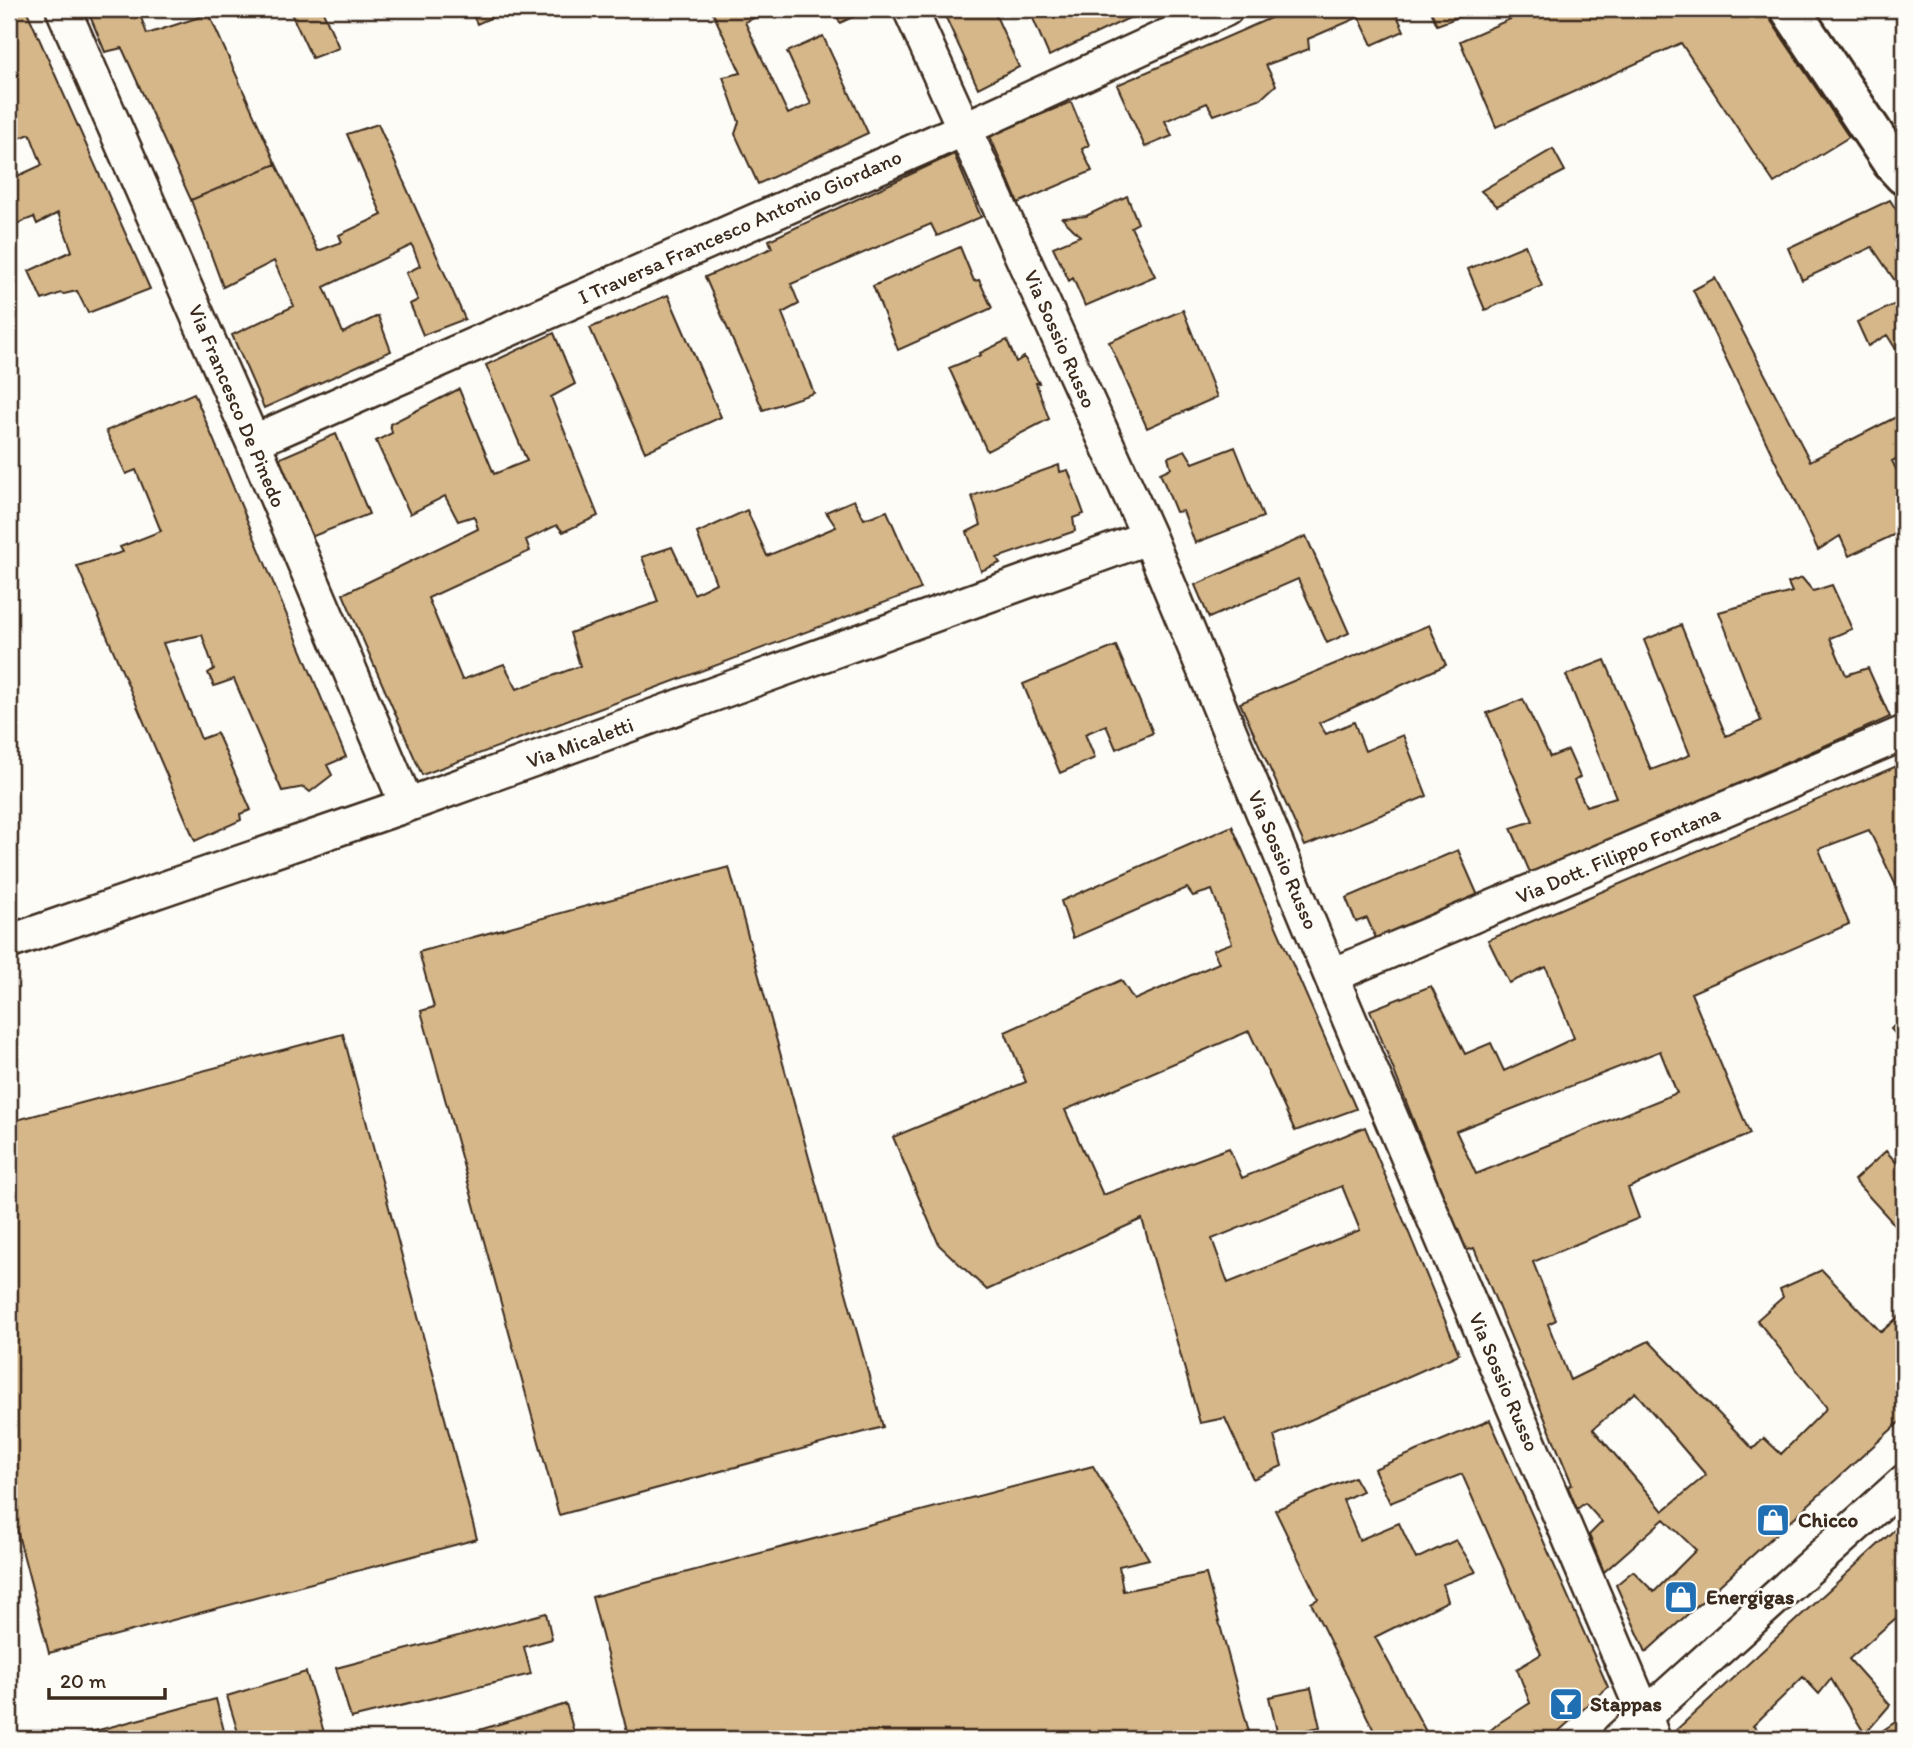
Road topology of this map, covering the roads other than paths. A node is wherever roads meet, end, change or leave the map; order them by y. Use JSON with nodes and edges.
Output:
{"nodes":[{"id":1,"x":64,"y":9,"type":"edge"},
{"id":2,"x":910,"y":9,"type":"edge"},
{"id":3,"x":1226,"y":9,"type":"edge"},
{"id":4,"x":1790,"y":9,"type":"edge"},
{"id":5,"x":964,"y":129,"type":"junction"},
{"id":6,"x":1904,"y":175,"type":"edge"},
{"id":7,"x":253,"y":442,"type":"junction"},
{"id":8,"x":1149,"y":537,"type":"junction"},
{"id":9,"x":1904,"y":733,"type":"edge"},
{"id":10,"x":407,"y":805,"type":"junction"},
{"id":11,"x":9,"y":942,"type":"edge"},
{"id":12,"x":1331,"y":976,"type":"junction"},
{"id":13,"x":1904,"y":1482,"type":"edge"},
{"id":14,"x":1649,"y":1727,"type":"edge"},
{"id":15,"x":1619,"y":1739,"type":"edge"}],
"edges":[{"from":1,"to":7,"type":"street","name":"Via Francesco De Pinedo"},
{"from":2,"to":5,"type":"street","name":"Via Sossio Russo"},
{"from":3,"to":5,"type":"street","name":"I Traversa Francesco Antonio Giordano"},
{"from":4,"to":6,"type":"street"},
{"from":5,"to":7,"type":"street","name":"I Traversa Francesco Antonio Giordano"},
{"from":5,"to":8,"type":"street","name":"Via Sossio Russo"},
{"from":7,"to":10,"type":"street","name":"Via Francesco De Pinedo"},
{"from":8,"to":10,"type":"street","name":"Via Micaletti"},
{"from":8,"to":12,"type":"street","name":"Via Sossio Russo"},
{"from":9,"to":12,"type":"street","name":"Via Dott. Filippo Fontana"},
{"from":10,"to":11,"type":"street","name":"Via Micaletti"},
{"from":12,"to":14,"type":"street","name":"Via Sossio Russo"},
{"from":13,"to":14,"type":"street"},
{"from":14,"to":15,"type":"street"}]}
